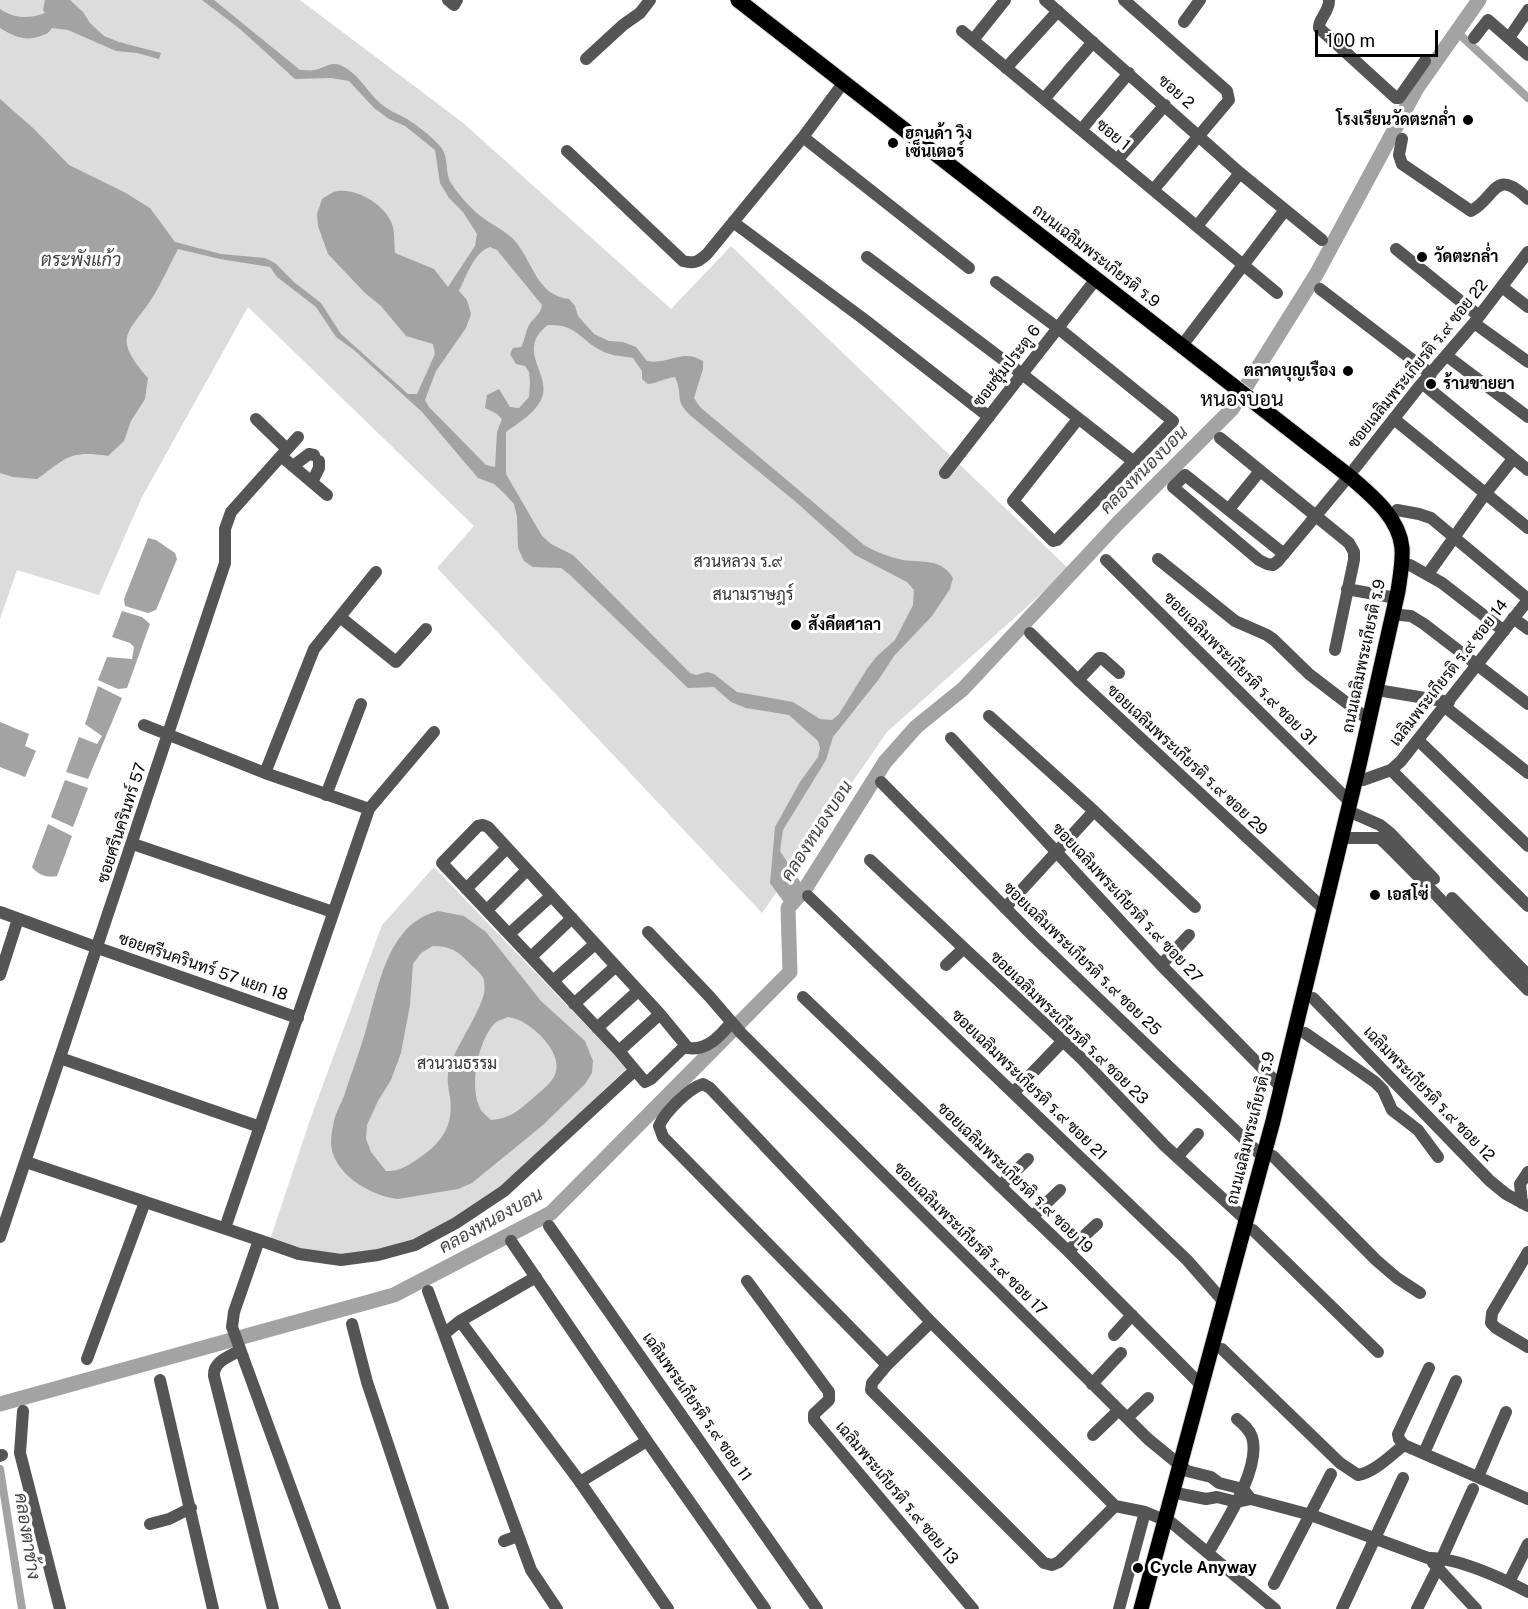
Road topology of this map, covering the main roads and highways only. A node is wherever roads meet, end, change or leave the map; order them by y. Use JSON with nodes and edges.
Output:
{"nodes":[{"id":1,"x":738,"y":0,"type":"edge"},
{"id":2,"x":752,"y":0,"type":"edge"},
{"id":3,"x":1233,"y":381,"type":"junction"},
{"id":4,"x":1352,"y":472,"type":"junction"},
{"id":5,"x":1352,"y":808,"type":"junction"},
{"id":6,"x":1268,"y":1156,"type":"junction"},
{"id":7,"x":1249,"y":1225,"type":"junction"},
{"id":8,"x":1183,"y":1468,"type":"junction"},
{"id":9,"x":1168,"y":1522,"type":"junction"},
{"id":10,"x":1141,"y":1609,"type":"edge"},
{"id":11,"x":1149,"y":1609,"type":"edge"}],
"edges":[{"from":1,"to":3,"type":"main road","name":"ถนนเฉลิมพระเกียรติ ร.9"},
{"from":2,"to":3,"type":"main road","name":"ถนนเฉลิมพระเกียรติ ร.9"},
{"from":3,"to":4,"type":"main road","name":"ถนนเฉลิมพระเกียรติ ร.9"},
{"from":4,"to":5,"type":"main road","name":"ถนนเฉลิมพระเกียรติ ร.9"},
{"from":4,"to":5,"type":"main road","name":"ถนนเฉลิมพระเกียรติ ร.9"},
{"from":5,"to":6,"type":"main road","name":"ถนนเฉลิมพระเกียรติ ร.9"},
{"from":5,"to":6,"type":"main road","name":"ถนนเฉลิมพระเกียรติ ร.9"},
{"from":6,"to":7,"type":"main road","name":"ถนนเฉลิมพระเกียรติ ร.9"},
{"from":7,"to":8,"type":"main road","name":"ถนนเฉลิมพระเกียรติ ร.9"},
{"from":7,"to":8,"type":"main road","name":"ถนนเฉลิมพระเกียรติ ร.9"},
{"from":8,"to":9,"type":"main road","name":"ถนนเฉลิมพระเกียรติ ร.9"},
{"from":8,"to":9,"type":"main road","name":"ถนนเฉลิมพระเกียรติ ร.9"},
{"from":9,"to":10,"type":"main road","name":"ถนนเฉลิมพระเกียรติ ร.9"},
{"from":9,"to":11,"type":"main road","name":"ถนนเฉลิมพระเกียรติ ร.9"}]}
